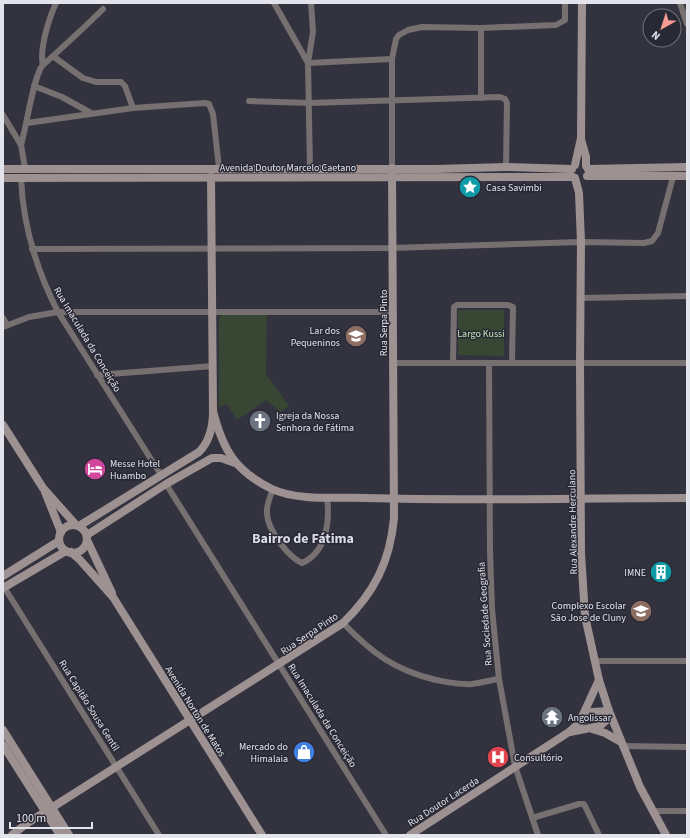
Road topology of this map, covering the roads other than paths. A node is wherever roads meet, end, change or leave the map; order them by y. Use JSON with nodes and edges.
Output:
{"nodes":[{"id":1,"x":47,"y":3,"type":"edge"},
{"id":2,"x":274,"y":3,"type":"edge"},
{"id":3,"x":311,"y":3,"type":"edge"},
{"id":4,"x":565,"y":3,"type":"edge"},
{"id":5,"x":582,"y":3,"type":"edge"},
{"id":6,"x":680,"y":3,"type":"edge"},
{"id":7,"x":55,"y":5,"type":"edge"},
{"id":8,"x":103,"y":9,"type":"dead end"},
{"id":9,"x":687,"y":24,"type":"edge"},
{"id":10,"x":481,"y":28,"type":"junction"},
{"id":11,"x":54,"y":57,"type":"junction"},
{"id":12,"x":392,"y":59,"type":"junction"},
{"id":13,"x":308,"y":63,"type":"junction"},
{"id":14,"x":43,"y":65,"type":"junction"},
{"id":15,"x":34,"y":86,"type":"junction"},
{"id":16,"x":481,"y":98,"type":"junction"},
{"id":17,"x":391,"y":100,"type":"junction"},
{"id":18,"x":249,"y":101,"type":"dead end"},
{"id":19,"x":310,"y":103,"type":"junction"},
{"id":20,"x":133,"y":108,"type":"junction"},
{"id":21,"x":91,"y":113,"type":"junction"},
{"id":22,"x":3,"y":115,"type":"edge"},
{"id":23,"x":27,"y":123,"type":"junction"},
{"id":24,"x":581,"y":138,"type":"junction"},
{"id":25,"x":21,"y":145,"type":"junction"},
{"id":26,"x":506,"y":167,"type":"junction"},
{"id":27,"x":687,"y":167,"type":"edge"},
{"id":28,"x":25,"y":168,"type":"junction"},
{"id":29,"x":219,"y":168,"type":"junction"},
{"id":30,"x":310,"y":168,"type":"junction"},
{"id":31,"x":392,"y":168,"type":"junction"},
{"id":32,"x":3,"y":169,"type":"edge"},
{"id":33,"x":574,"y":172,"type":"junction"},
{"id":34,"x":587,"y":172,"type":"junction"},
{"id":35,"x":673,"y":176,"type":"junction"},
{"id":36,"x":687,"y":176,"type":"edge"},
{"id":37,"x":211,"y":177,"type":"junction"},
{"id":38,"x":392,"y":177,"type":"junction"},
{"id":39,"x":3,"y":178,"type":"edge"},
{"id":40,"x":21,"y":178,"type":"junction"},
{"id":41,"x":580,"y":193,"type":"junction"},
{"id":42,"x":581,"y":242,"type":"junction"},
{"id":43,"x":32,"y":248,"type":"junction"},
{"id":44,"x":392,"y":248,"type":"junction"},
{"id":45,"x":212,"y":249,"type":"junction"},
{"id":46,"x":687,"y":296,"type":"edge"},
{"id":47,"x":581,"y":298,"type":"junction"},
{"id":48,"x":58,"y":312,"type":"junction"},
{"id":49,"x":213,"y":312,"type":"junction"},
{"id":50,"x":393,"y":312,"type":"junction"},
{"id":51,"x":3,"y":318,"type":"edge"},
{"id":52,"x":5,"y":326,"type":"edge"},
{"id":53,"x":512,"y":362,"type":"junction"},
{"id":54,"x":393,"y":363,"type":"junction"},
{"id":55,"x":453,"y":363,"type":"junction"},
{"id":56,"x":489,"y":363,"type":"junction"},
{"id":57,"x":580,"y":363,"type":"junction"},
{"id":58,"x":687,"y":363,"type":"edge"},
{"id":59,"x":213,"y":366,"type":"junction"},
{"id":60,"x":97,"y":375,"type":"junction"},
{"id":61,"x":213,"y":411,"type":"junction"},
{"id":62,"x":3,"y":425,"type":"edge"},
{"id":63,"x":235,"y":463,"type":"junction"},
{"id":64,"x":161,"y":475,"type":"junction"},
{"id":65,"x":166,"y":484,"type":"junction"},
{"id":66,"x":43,"y":488,"type":"junction"},
{"id":67,"x":272,"y":490,"type":"junction"},
{"id":68,"x":327,"y":497,"type":"junction"},
{"id":69,"x":491,"y":498,"type":"junction"},
{"id":70,"x":581,"y":498,"type":"junction"},
{"id":71,"x":687,"y":498,"type":"edge"},
{"id":72,"x":393,"y":499,"type":"junction"},
{"id":73,"x":77,"y":526,"type":"junction"},
{"id":74,"x":61,"y":532,"type":"junction"},
{"id":75,"x":87,"y":538,"type":"junction"},
{"id":76,"x":60,"y":541,"type":"junction"},
{"id":77,"x":68,"y":551,"type":"junction"},
{"id":78,"x":3,"y":576,"type":"edge"},
{"id":79,"x":3,"y":588,"type":"edge"},
{"id":80,"x":113,"y":597,"type":"junction"},
{"id":81,"x":343,"y":623,"type":"junction"},
{"id":82,"x":687,"y":661,"type":"edge"},
{"id":83,"x":594,"y":662,"type":"junction"},
{"id":84,"x":279,"y":664,"type":"junction"},
{"id":85,"x":500,"y":679,"type":"junction"},
{"id":86,"x":599,"y":680,"type":"junction"},
{"id":87,"x":610,"y":713,"type":"junction"},
{"id":88,"x":190,"y":721,"type":"junction"},
{"id":89,"x":583,"y":725,"type":"junction"},
{"id":90,"x":3,"y":730,"type":"edge"},
{"id":91,"x":3,"y":744,"type":"edge"},
{"id":92,"x":621,"y":744,"type":"junction"},
{"id":93,"x":687,"y":747,"type":"edge"},
{"id":94,"x":117,"y":766,"type":"junction"},
{"id":95,"x":515,"y":766,"type":"junction"},
{"id":96,"x":27,"y":775,"type":"junction"},
{"id":97,"x":49,"y":810,"type":"junction"},
{"id":98,"x":653,"y":811,"type":"junction"},
{"id":99,"x":687,"y":811,"type":"edge"},
{"id":100,"x":532,"y":818,"type":"junction"},
{"id":101,"x":12,"y":835,"type":"edge"},
{"id":102,"x":60,"y":835,"type":"edge"},
{"id":103,"x":69,"y":835,"type":"edge"},
{"id":104,"x":159,"y":835,"type":"edge"},
{"id":105,"x":262,"y":835,"type":"edge"},
{"id":106,"x":386,"y":835,"type":"edge"},
{"id":107,"x":410,"y":835,"type":"edge"},
{"id":108,"x":538,"y":835,"type":"edge"},
{"id":109,"x":599,"y":835,"type":"edge"},
{"id":110,"x":666,"y":835,"type":"edge"}],
"edges":[{"from":1,"to":7,"type":"street"},
{"from":2,"to":13,"type":"street"},
{"from":3,"to":13,"type":"street"},
{"from":4,"to":10,"type":"street"},
{"from":5,"to":24,"type":"street"},
{"from":6,"to":9,"type":"street"},
{"from":7,"to":14,"type":"street"},
{"from":8,"to":11,"type":"street"},
{"from":10,"to":12,"type":"street"},
{"from":10,"to":16,"type":"street"},
{"from":11,"to":14,"type":"street"},
{"from":11,"to":20,"type":"street"},
{"from":12,"to":13,"type":"street"},
{"from":12,"to":17,"type":"street"},
{"from":13,"to":19,"type":"street"},
{"from":14,"to":15,"type":"street"},
{"from":15,"to":21,"type":"street"},
{"from":15,"to":23,"type":"street"},
{"from":16,"to":17,"type":"street"},
{"from":16,"to":26,"type":"street"},
{"from":17,"to":19,"type":"street"},
{"from":17,"to":31,"type":"street"},
{"from":18,"to":19,"type":"street"},
{"from":19,"to":30,"type":"street"},
{"from":20,"to":21,"type":"street"},
{"from":20,"to":29,"type":"street"},
{"from":21,"to":23,"type":"street"},
{"from":22,"to":25,"type":"street"},
{"from":23,"to":25,"type":"street"},
{"from":24,"to":33,"type":"street"},
{"from":24,"to":34,"type":"street"},
{"from":25,"to":28,"type":"street"},
{"from":26,"to":31,"type":"street","name":"Avenida Doutor Marcelo Caetano"},
{"from":26,"to":33,"type":"street","name":"Avenida Doutor Marcelo Caetano"},
{"from":27,"to":34,"type":"street","name":"Avenida Doutor Marcelo Caetano"},
{"from":28,"to":29,"type":"street","name":"Avenida Doutor Marcelo Caetano"},
{"from":28,"to":32,"type":"street","name":"Avenida Doutor Marcelo Caetano"},
{"from":29,"to":30,"type":"street","name":"Avenida Doutor Marcelo Caetano"},
{"from":30,"to":31,"type":"street","name":"Avenida Doutor Marcelo Caetano"},
{"from":31,"to":38,"type":"street","name":"Rua Serpa Pinto"},
{"from":33,"to":34,"type":"street","name":"Avenida Doutor Marcelo Caetano"},
{"from":33,"to":34,"type":"street","name":"Avenida Doutor Marcelo Caetano"},
{"from":33,"to":38,"type":"street","name":"Avenida Doutor Marcelo Caetano"},
{"from":33,"to":41,"type":"street","name":"Rua Alexandre Herculano"},
{"from":34,"to":35,"type":"street","name":"Avenida Doutor Marcelo Caetano"},
{"from":34,"to":41,"type":"street","name":"Rua Alexandre Herculano"},
{"from":35,"to":36,"type":"street","name":"Avenida Doutor Marcelo Caetano"},
{"from":35,"to":42,"type":"street"},
{"from":37,"to":38,"type":"street","name":"Avenida Doutor Marcelo Caetano"},
{"from":37,"to":40,"type":"street","name":"Avenida Doutor Marcelo Caetano"},
{"from":37,"to":45,"type":"street"},
{"from":38,"to":44,"type":"street","name":"Rua Serpa Pinto"},
{"from":39,"to":40,"type":"street","name":"Avenida Doutor Marcelo Caetano"},
{"from":40,"to":43,"type":"street","name":"Rua Imaculada da Conceição"},
{"from":41,"to":42,"type":"street","name":"Rua Alexandre Herculano"},
{"from":42,"to":44,"type":"street"},
{"from":42,"to":47,"type":"street","name":"Rua Alexandre Herculano"},
{"from":43,"to":45,"type":"street"},
{"from":43,"to":48,"type":"street","name":"Rua Imaculada da Conceição"},
{"from":44,"to":45,"type":"street"},
{"from":44,"to":50,"type":"street","name":"Rua Serpa Pinto"},
{"from":45,"to":49,"type":"street"},
{"from":46,"to":47,"type":"street"},
{"from":47,"to":57,"type":"street","name":"Rua Alexandre Herculano"},
{"from":48,"to":49,"type":"street"},
{"from":48,"to":52,"type":"street"},
{"from":48,"to":60,"type":"street","name":"Rua Imaculada da Conceição"},
{"from":49,"to":50,"type":"street"},
{"from":49,"to":59,"type":"street"},
{"from":50,"to":54,"type":"street","name":"Rua Serpa Pinto"},
{"from":51,"to":52,"type":"street"},
{"from":53,"to":55,"type":"street"},
{"from":53,"to":56,"type":"street"},
{"from":53,"to":57,"type":"street"},
{"from":54,"to":55,"type":"street"},
{"from":54,"to":72,"type":"street","name":"Rua Serpa Pinto"},
{"from":55,"to":56,"type":"street"},
{"from":56,"to":69,"type":"street","name":"Rua Sociedade Geografia"},
{"from":57,"to":58,"type":"street"},
{"from":57,"to":70,"type":"street","name":"Rua Alexandre Herculano"},
{"from":59,"to":60,"type":"street"},
{"from":59,"to":61,"type":"street"},
{"from":60,"to":64,"type":"street","name":"Rua Imaculada da Conceição"},
{"from":61,"to":63,"type":"street"},
{"from":61,"to":64,"type":"street"},
{"from":62,"to":66,"type":"street"},
{"from":63,"to":65,"type":"street"},
{"from":63,"to":67,"type":"street"},
{"from":64,"to":73,"type":"street"},
{"from":65,"to":75,"type":"street"},
{"from":65,"to":84,"type":"street","name":"Rua Imaculada da Conceição"},
{"from":66,"to":73,"type":"street"},
{"from":66,"to":74,"type":"street"},
{"from":67,"to":68,"type":"street"},
{"from":67,"to":68,"type":"street"},
{"from":68,"to":72,"type":"street"},
{"from":69,"to":70,"type":"street"},
{"from":69,"to":72,"type":"street"},
{"from":69,"to":85,"type":"street","name":"Rua Sociedade Geografia"},
{"from":70,"to":71,"type":"street"},
{"from":70,"to":83,"type":"street","name":"Rua Alexandre Herculano"},
{"from":72,"to":81,"type":"street","name":"Rua Serpa Pinto"},
{"from":73,"to":74,"type":"street"},
{"from":73,"to":75,"type":"street"},
{"from":74,"to":76,"type":"street"},
{"from":75,"to":77,"type":"street"},
{"from":75,"to":80,"type":"street","name":"Avenida Norton de Matos"},
{"from":76,"to":77,"type":"street"},
{"from":76,"to":78,"type":"street"},
{"from":77,"to":79,"type":"street"},
{"from":77,"to":80,"type":"street","name":"Avenida Norton de Matos"},
{"from":79,"to":94,"type":"street","name":"Rua Capitão Sousa Gentil"},
{"from":80,"to":88,"type":"street","name":"Avenida Norton de Matos"},
{"from":81,"to":84,"type":"street","name":"Rua Serpa Pinto"},
{"from":81,"to":85,"type":"street"},
{"from":82,"to":83,"type":"street"},
{"from":83,"to":86,"type":"street","name":"Rua Alexandre Herculano"},
{"from":84,"to":88,"type":"street","name":"Rua Serpa Pinto"},
{"from":84,"to":106,"type":"street","name":"Rua Imaculada da Conceição"},
{"from":85,"to":95,"type":"street","name":"Rua Sociedade Geografia"},
{"from":86,"to":87,"type":"street","name":"Rua Alexandre Herculano"},
{"from":86,"to":89,"type":"street"},
{"from":87,"to":89,"type":"street","name":"Rua Doutor Lacerda"},
{"from":87,"to":89,"type":"street","name":"Rua Doutor Lacerda"},
{"from":87,"to":92,"type":"street","name":"Rua Alexandre Herculano"},
{"from":88,"to":94,"type":"street","name":"Rua Serpa Pinto"},
{"from":88,"to":105,"type":"street","name":"Avenida Norton de Matos"},
{"from":89,"to":92,"type":"street"},
{"from":89,"to":95,"type":"street","name":"Rua Doutor Lacerda"},
{"from":90,"to":96,"type":"street"},
{"from":91,"to":96,"type":"street"},
{"from":92,"to":93,"type":"street"},
{"from":92,"to":98,"type":"street","name":"Rua Alexandre Herculano"},
{"from":94,"to":97,"type":"street","name":"Rua Serpa Pinto"},
{"from":94,"to":104,"type":"street","name":"Rua Capitão Sousa Gentil"},
{"from":95,"to":100,"type":"street","name":"Rua Sociedade Geografia"},
{"from":95,"to":107,"type":"street","name":"Rua Doutor Lacerda"},
{"from":96,"to":97,"type":"street"},
{"from":97,"to":101,"type":"street","name":"Rua Serpa Pinto"},
{"from":97,"to":102,"type":"street"},
{"from":97,"to":103,"type":"street"},
{"from":98,"to":99,"type":"street"},
{"from":98,"to":110,"type":"street","name":"Rua Alexandre Herculano"},
{"from":100,"to":108,"type":"street","name":"Rua Sociedade Geografia"},
{"from":100,"to":109,"type":"street"}]}
